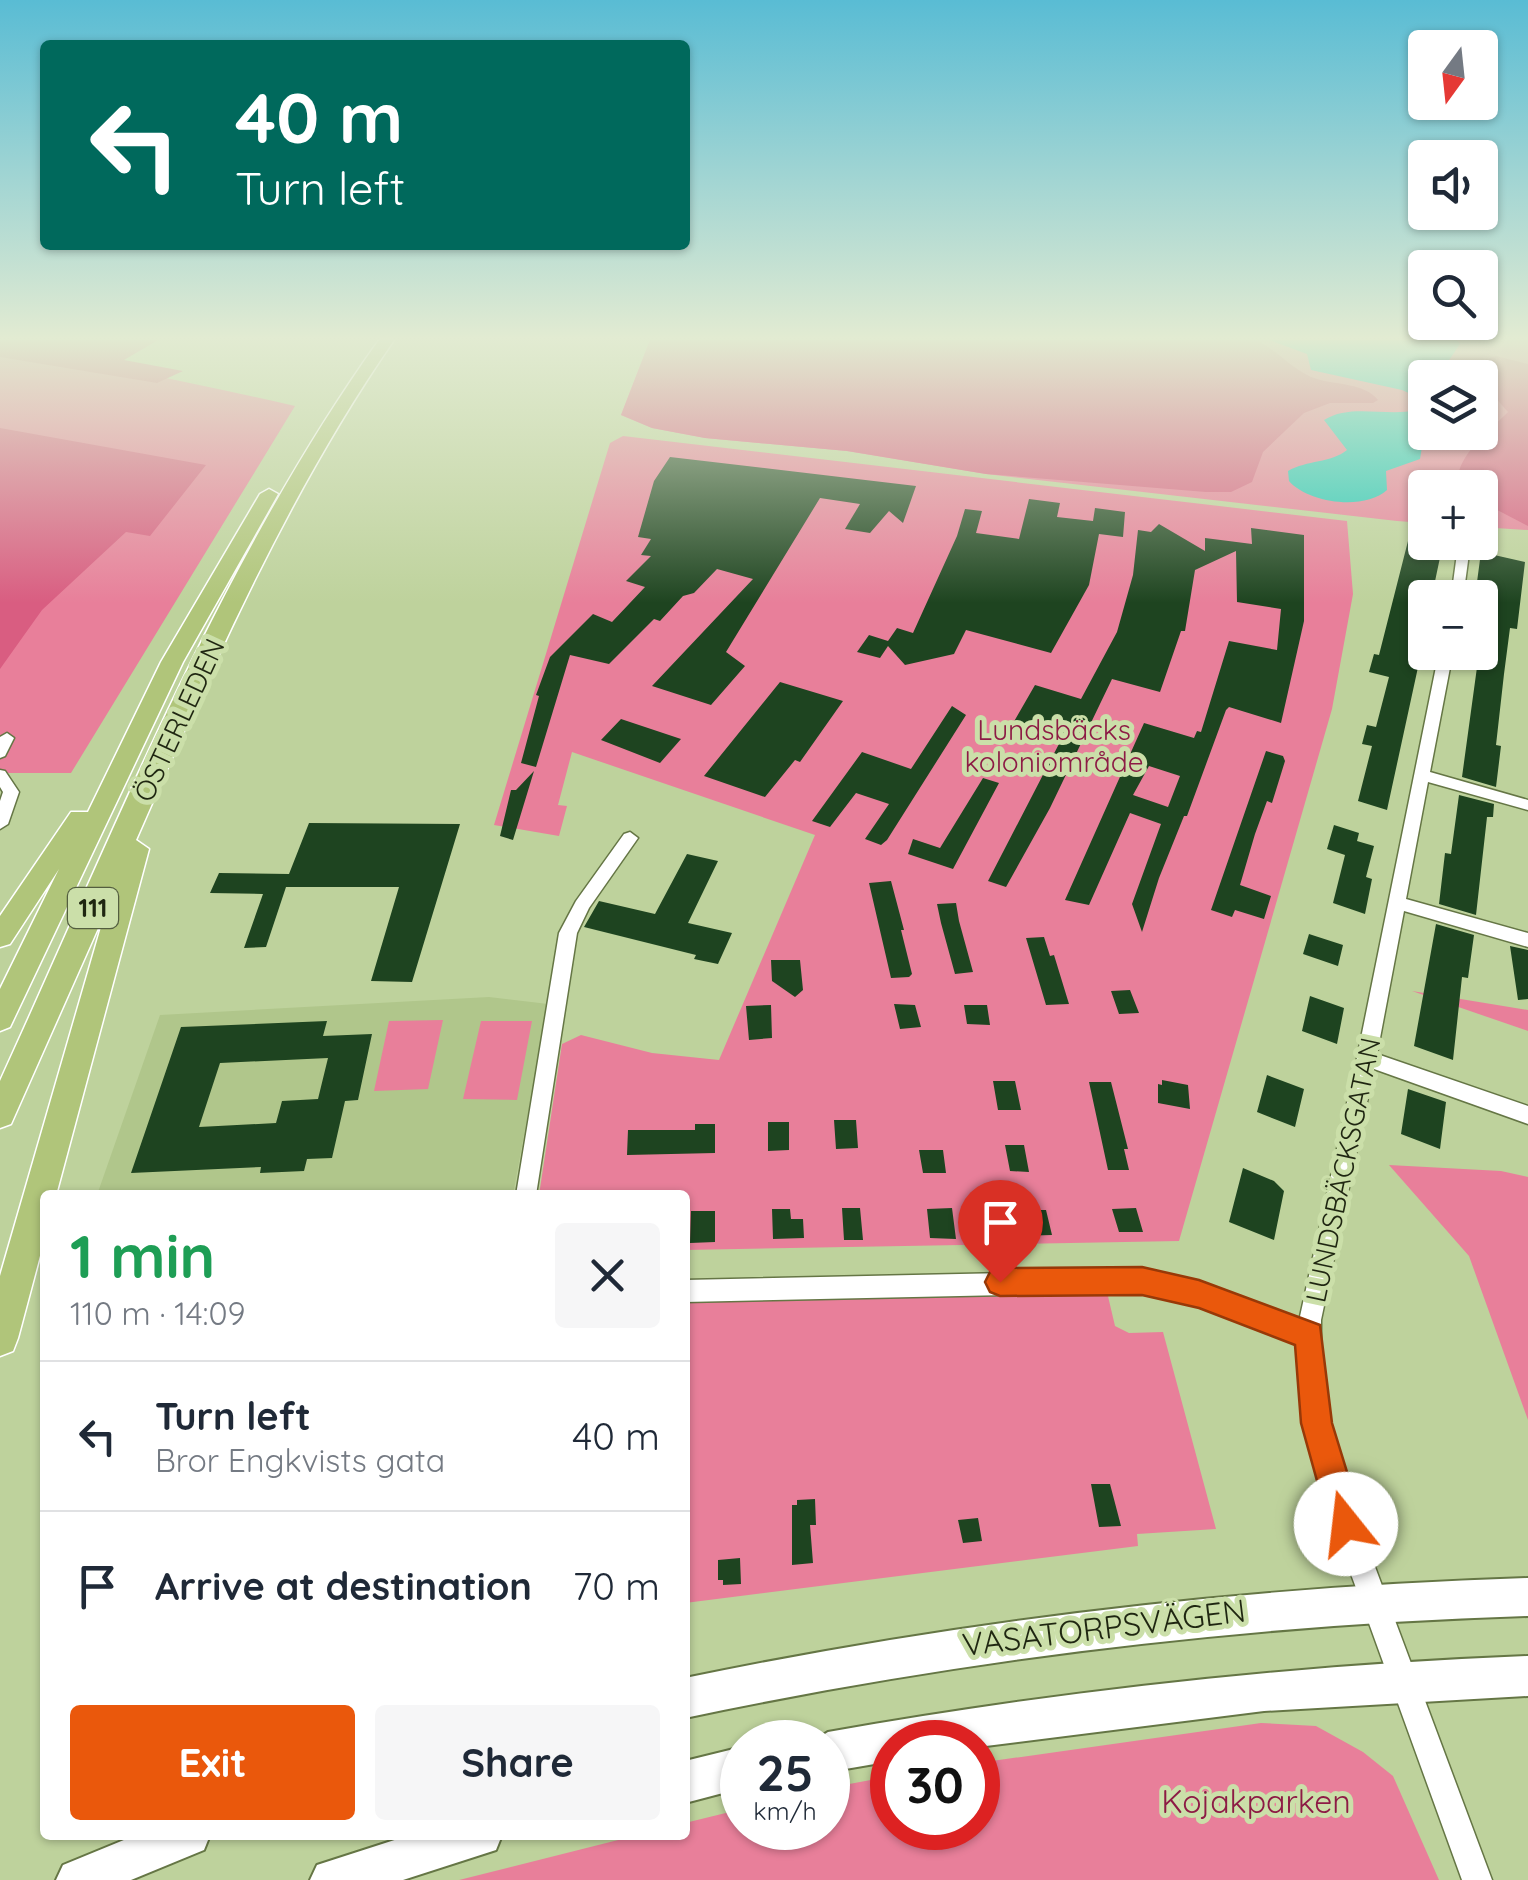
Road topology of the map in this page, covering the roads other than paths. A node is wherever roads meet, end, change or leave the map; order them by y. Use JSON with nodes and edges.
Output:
{"nodes":[{"id":1,"x":311,"y":428,"type":"edge"},
{"id":2,"x":331,"y":428,"type":"edge"},
{"id":3,"x":1443,"y":670,"type":"edge"},
{"id":4,"x":186,"y":700,"type":"junction"},
{"id":5,"x":134,"y":738,"type":"junction"},
{"id":6,"x":0,"y":775,"type":"edge"},
{"id":7,"x":1423,"y":775,"type":"junction"},
{"id":8,"x":1528,"y":805,"type":"edge"},
{"id":9,"x":0,"y":824,"type":"edge"},
{"id":10,"x":630,"y":838,"type":"dead end"},
{"id":11,"x":1399,"y":903,"type":"junction"},
{"id":12,"x":0,"y":937,"type":"edge"},
{"id":13,"x":1528,"y":940,"type":"edge"},
{"id":14,"x":0,"y":1019,"type":"edge"},
{"id":15,"x":1367,"y":1058,"type":"junction"},
{"id":16,"x":0,"y":1115,"type":"edge"},
{"id":17,"x":1528,"y":1115,"type":"edge"},
{"id":18,"x":40,"y":1190,"type":"edge"},
{"id":19,"x":527,"y":1190,"type":"edge"},
{"id":20,"x":40,"y":1192,"type":"edge"},
{"id":21,"x":690,"y":1291,"type":"edge"},
{"id":22,"x":1309,"y":1336,"type":"junction"},
{"id":23,"x":0,"y":1338,"type":"edge"},
{"id":24,"x":1528,"y":1597,"type":"edge"},
{"id":25,"x":1374,"y":1602,"type":"junction"},
{"id":26,"x":1528,"y":1676,"type":"edge"},
{"id":27,"x":1402,"y":1681,"type":"junction"},
{"id":28,"x":690,"y":1697,"type":"edge"},
{"id":29,"x":850,"y":1748,"type":"edge"},
{"id":30,"x":720,"y":1773,"type":"edge"},
{"id":31,"x":690,"y":1781,"type":"edge"},
{"id":32,"x":177,"y":1840,"type":"edge"},
{"id":33,"x":464,"y":1840,"type":"edge"},
{"id":34,"x":78,"y":1880,"type":"edge"},
{"id":35,"x":332,"y":1880,"type":"edge"},
{"id":36,"x":1477,"y":1880,"type":"edge"}],
"edges":[{"from":1,"to":5,"type":"main road","name":"ÖSTERLEDEN","number":"111"},
{"from":2,"to":4,"type":"main road","name":"ÖSTERLEDEN","number":"111"},
{"from":3,"to":7,"type":"street","name":"LUNDSBÄCKSGATAN"},
{"from":4,"to":16,"type":"main road","name":"ÖSTERLEDEN","number":"111"},
{"from":4,"to":18,"type":"main road"},
{"from":5,"to":12,"type":"main road"},
{"from":5,"to":14,"type":"main road","name":"ÖSTERLEDEN","number":"111"},
{"from":6,"to":9,"type":"street"},
{"from":7,"to":8,"type":"street"},
{"from":7,"to":11,"type":"street","name":"LUNDSBÄCKSGATAN"},
{"from":10,"to":19,"type":"street"},
{"from":11,"to":13,"type":"street"},
{"from":11,"to":15,"type":"street","name":"LUNDSBÄCKSGATAN"},
{"from":15,"to":17,"type":"street"},
{"from":15,"to":22,"type":"street","name":"LUNDSBÄCKSGATAN"},
{"from":20,"to":23,"type":"main road"},
{"from":21,"to":22,"type":"street"},
{"from":22,"to":25,"type":"street","name":"LUNDSBÄCKSGATAN"},
{"from":24,"to":25,"type":"main road","name":"VASATORPSVÄGEN"},
{"from":25,"to":27,"type":"street","name":"LUNDSBÄCKSGATAN"},
{"from":25,"to":28,"type":"main road","name":"VASATORPSVÄGEN"},
{"from":26,"to":27,"type":"main road"},
{"from":27,"to":29,"type":"main road"},
{"from":27,"to":36,"type":"street","name":"LUNDSBÄCKSGATAN"},
{"from":30,"to":31,"type":"main road"},
{"from":32,"to":34,"type":"main road"},
{"from":33,"to":35,"type":"main road"}]}
